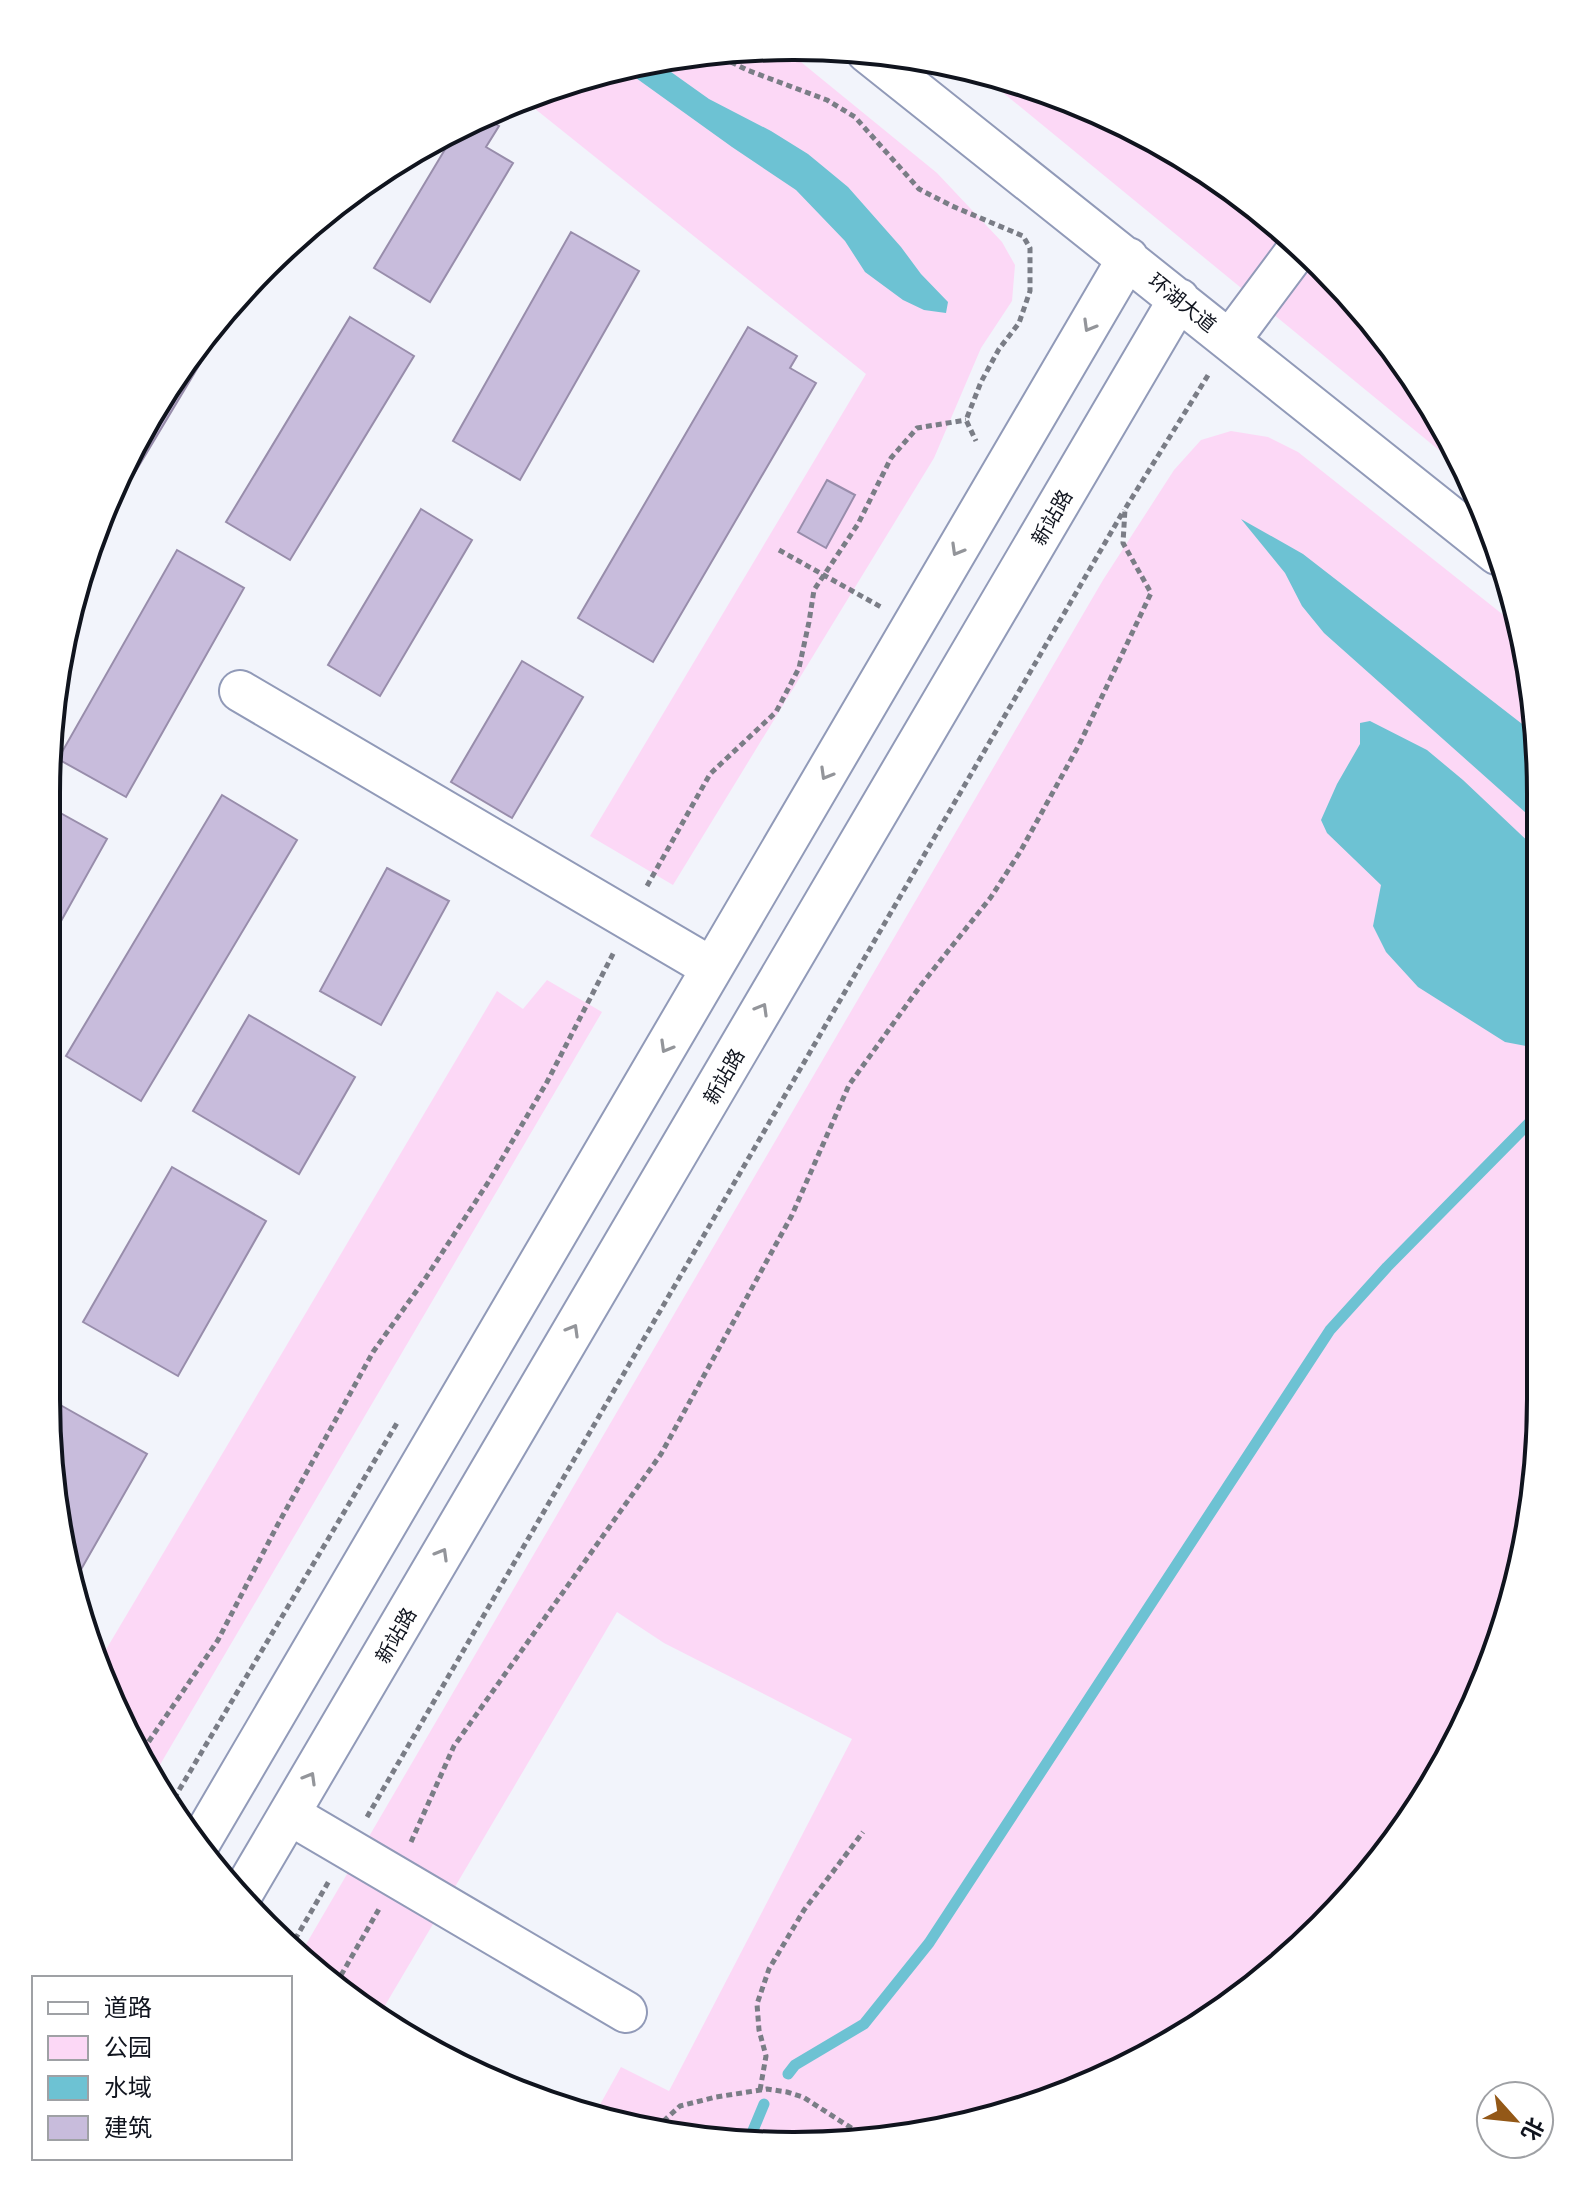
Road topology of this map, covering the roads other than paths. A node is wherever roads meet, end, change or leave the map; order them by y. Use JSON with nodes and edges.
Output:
{"nodes":[{"id":1,"x":884,"y":66,"type":"edge"},
{"id":2,"x":1292,"y":256,"type":"edge"},
{"id":3,"x":1128,"y":258,"type":"junction"},
{"id":4,"x":1179,"y":299,"type":"junction"},
{"id":5,"x":1230,"y":340,"type":"junction"},
{"id":6,"x":1482,"y":542,"type":"edge"},
{"id":7,"x":240,"y":691,"type":"dead end"},
{"id":8,"x":712,"y":968,"type":"junction"},
{"id":9,"x":289,"y":1814,"type":"junction"},
{"id":10,"x":205,"y":1835,"type":"edge"},
{"id":11,"x":246,"y":1887,"type":"edge"},
{"id":12,"x":626,"y":2012,"type":"dead end"}],
"edges":[{"from":1,"to":3,"type":"street","name":"环湖大道"},
{"from":2,"to":5,"type":"street"},
{"from":3,"to":4,"type":"street","name":"环湖大道"},
{"from":3,"to":8,"type":"street","one_way":true},
{"from":4,"to":5,"type":"street","name":"环湖大道"},
{"from":9,"to":4,"type":"street","name":"新站路","one_way":true},
{"from":5,"to":6,"type":"street","name":"环湖大道"},
{"from":7,"to":8,"type":"street"},
{"from":8,"to":10,"type":"street","one_way":true},
{"from":9,"to":11,"type":"street","name":"新站路"},
{"from":9,"to":12,"type":"street"}]}
